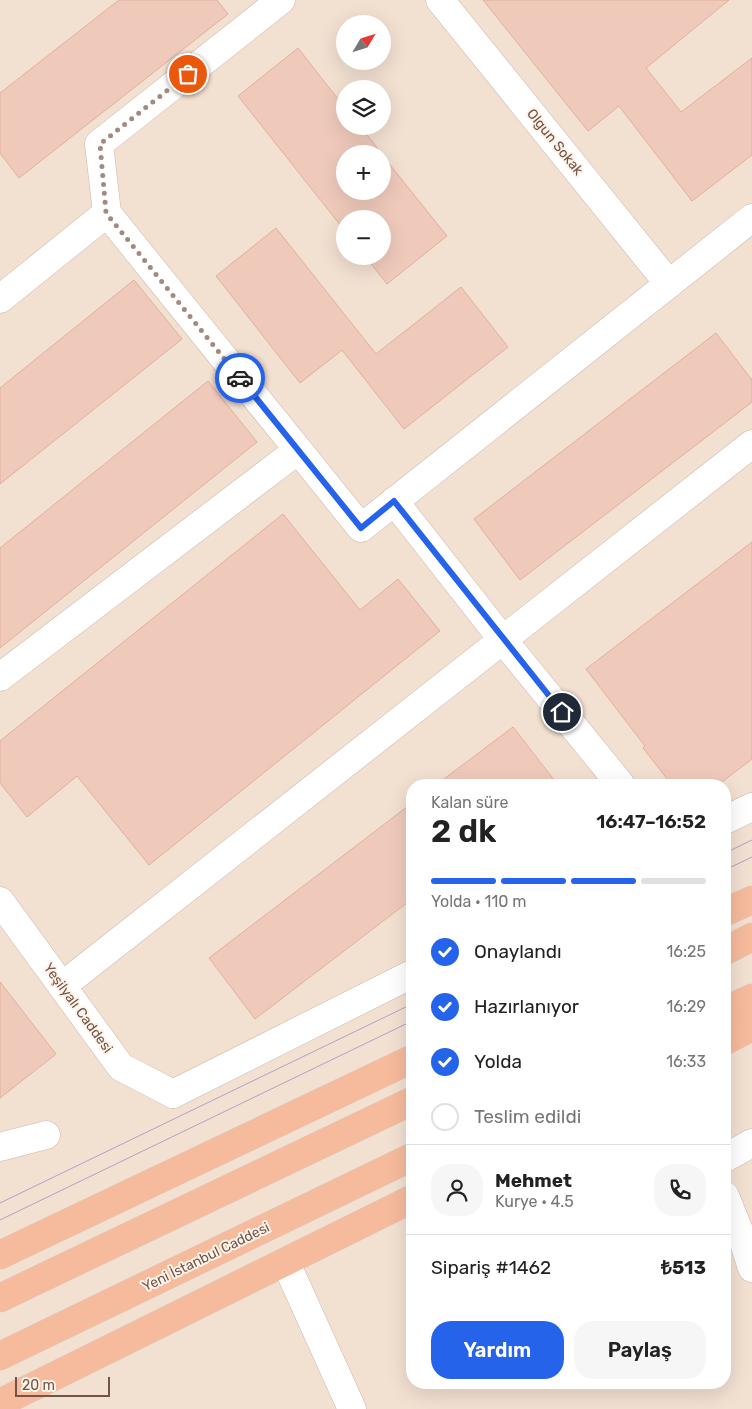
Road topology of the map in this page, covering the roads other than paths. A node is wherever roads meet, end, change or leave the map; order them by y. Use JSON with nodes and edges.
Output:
{"nodes":[{"id":1,"x":440,"y":0,"type":"edge"},
{"id":2,"x":277,"y":1,"type":"edge"},
{"id":3,"x":106,"y":213,"type":"junction"},
{"id":4,"x":752,"y":218,"type":"edge"},
{"id":5,"x":669,"y":284,"type":"junction"},
{"id":6,"x":3,"y":290,"type":"edge"},
{"id":7,"x":752,"y":444,"type":"edge"},
{"id":8,"x":298,"y":450,"type":"junction"},
{"id":9,"x":394,"y":501,"type":"junction"},
{"id":10,"x":502,"y":640,"type":"junction"},
{"id":11,"x":0,"y":677,"type":"edge"},
{"id":12,"x":616,"y":779,"type":"edge"},
{"id":13,"x":752,"y":807,"type":"edge"},
{"id":14,"x":731,"y":817,"type":"edge"},
{"id":15,"x":752,"y":900,"type":"edge"},
{"id":16,"x":0,"y":902,"type":"edge"},
{"id":17,"x":731,"y":909,"type":"edge"},
{"id":18,"x":752,"y":937,"type":"edge"},
{"id":19,"x":731,"y":948,"type":"edge"},
{"id":20,"x":406,"y":977,"type":"edge"},
{"id":21,"x":62,"y":986,"type":"junction"},
{"id":22,"x":752,"y":998,"type":"edge"},
{"id":23,"x":731,"y":1007,"type":"edge"},
{"id":24,"x":752,"y":1027,"type":"edge"},
{"id":25,"x":731,"y":1038,"type":"edge"},
{"id":26,"x":406,"y":1062,"type":"edge"},
{"id":27,"x":406,"y":1104,"type":"edge"},
{"id":28,"x":46,"y":1134,"type":"dead end"},
{"id":29,"x":752,"y":1143,"type":"edge"},
{"id":30,"x":0,"y":1147,"type":"edge"},
{"id":31,"x":731,"y":1155,"type":"edge"},
{"id":32,"x":406,"y":1160,"type":"edge"},
{"id":33,"x":406,"y":1202,"type":"edge"},
{"id":34,"x":731,"y":1211,"type":"edge"},
{"id":35,"x":0,"y":1255,"type":"edge"},
{"id":36,"x":286,"y":1263,"type":"junction"},
{"id":37,"x":752,"y":1268,"type":"edge"},
{"id":38,"x":0,"y":1298,"type":"edge"},
{"id":39,"x":0,"y":1356,"type":"edge"},
{"id":40,"x":0,"y":1404,"type":"edge"},
{"id":41,"x":352,"y":1409,"type":"edge"}],
"edges":[{"from":1,"to":5,"type":"street","name":"Olgun Sokak"},
{"from":2,"to":3,"type":"street"},
{"from":3,"to":6,"type":"street"},
{"from":3,"to":8,"type":"street"},
{"from":4,"to":5,"type":"street"},
{"from":5,"to":9,"type":"street"},
{"from":7,"to":10,"type":"street"},
{"from":8,"to":9,"type":"street"},
{"from":8,"to":11,"type":"street"},
{"from":9,"to":10,"type":"street"},
{"from":10,"to":12,"type":"street"},
{"from":10,"to":21,"type":"street"},
{"from":13,"to":14,"type":"street"},
{"from":15,"to":17,"type":"highway"},
{"from":16,"to":21,"type":"street","name":"Yeşilyalı Caddesi"},
{"from":18,"to":19,"type":"highway"},
{"from":20,"to":21,"type":"street","name":"Yeşilyalı Caddesi"},
{"from":22,"to":23,"type":"highway"},
{"from":24,"to":25,"type":"highway"},
{"from":26,"to":35,"type":"highway"},
{"from":27,"to":38,"type":"highway"},
{"from":28,"to":30,"type":"street"},
{"from":29,"to":31,"type":"street"},
{"from":32,"to":39,"type":"highway","name":"Yeni İstanbul Caddesi"},
{"from":33,"to":36,"type":"highway"},
{"from":34,"to":37,"type":"street"},
{"from":36,"to":40,"type":"highway"},
{"from":36,"to":41,"type":"street"}]}
